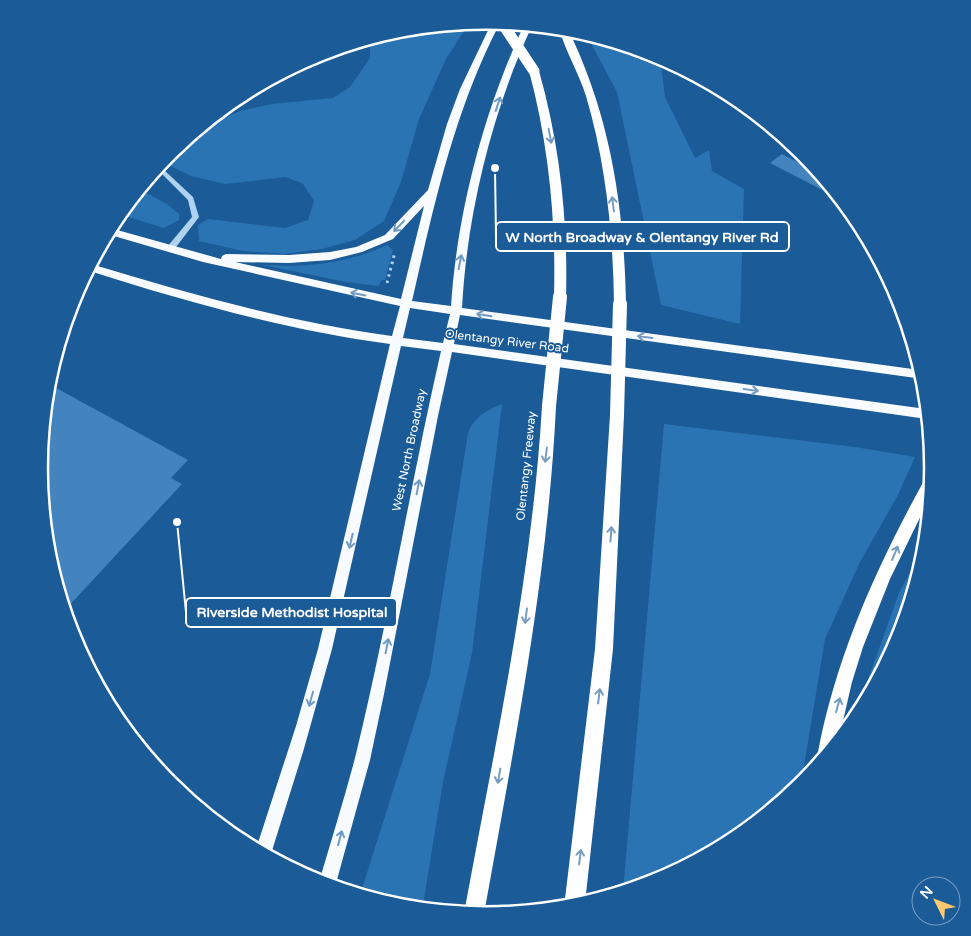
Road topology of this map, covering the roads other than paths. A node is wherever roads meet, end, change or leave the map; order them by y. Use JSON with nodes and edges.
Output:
{"nodes":[{"id":1,"x":491,"y":30,"type":"edge"},
{"id":2,"x":507,"y":31,"type":"edge"},
{"id":3,"x":518,"y":31,"type":"edge"},
{"id":4,"x":525,"y":32,"type":"edge"},
{"id":5,"x":568,"y":38,"type":"edge"},
{"id":6,"x":534,"y":71,"type":"junction"},
{"id":7,"x":163,"y":172,"type":"edge"},
{"id":8,"x":433,"y":191,"type":"junction"},
{"id":9,"x":116,"y":233,"type":"edge"},
{"id":10,"x":170,"y":249,"type":"junction"},
{"id":11,"x":203,"y":258,"type":"junction"},
{"id":12,"x":95,"y":269,"type":"edge"},
{"id":13,"x":406,"y":304,"type":"junction"},
{"id":14,"x":456,"y":311,"type":"junction"},
{"id":15,"x":396,"y":341,"type":"junction"},
{"id":16,"x":448,"y":348,"type":"junction"},
{"id":17,"x":913,"y":374,"type":"edge"},
{"id":18,"x":920,"y":413,"type":"edge"},
{"id":19,"x":923,"y":496,"type":"edge"},
{"id":20,"x":829,"y":740,"type":"edge"},
{"id":21,"x":265,"y":846,"type":"edge"},
{"id":22,"x":329,"y":877,"type":"edge"},
{"id":23,"x":575,"y":897,"type":"edge"},
{"id":24,"x":476,"y":906,"type":"edge"}],
"edges":[{"from":1,"to":8,"type":"main road"},
{"from":2,"to":6,"type":"highway","bridge":true},
{"from":3,"to":6,"type":"highway","name":"Olentangy Freeway","bridge":true},
{"from":14,"to":4,"type":"main road","name":"West North Broadway","one_way":true},
{"from":23,"to":5,"type":"highway","one_way":true,"bridge":true},
{"from":6,"to":24,"type":"highway","name":"Olentangy Freeway","one_way":true,"bridge":true},
{"from":7,"to":10,"type":"lane"},
{"from":8,"to":11,"type":"main road","one_way":true},
{"from":8,"to":13,"type":"main road"},
{"from":9,"to":10,"type":"main road","name":"Olentangy River Road"},
{"from":10,"to":11,"type":"main road","name":"Olentangy River Road"},
{"from":13,"to":11,"type":"main road","name":"Olentangy River Road","one_way":true},
{"from":12,"to":15,"type":"main road","name":"Olentangy River Road"},
{"from":13,"to":14,"type":"main road","name":"Olentangy River Road"},
{"from":13,"to":15,"type":"main road"},
{"from":14,"to":16,"type":"main road","name":"West North Broadway"},
{"from":17,"to":14,"type":"main road","name":"Olentangy River Road","one_way":true},
{"from":15,"to":16,"type":"main road","name":"Olentangy River Road"},
{"from":15,"to":21,"type":"main road","one_way":true},
{"from":16,"to":18,"type":"main road","name":"Olentangy River Road","one_way":true},
{"from":22,"to":16,"type":"main road","name":"West North Broadway","one_way":true},
{"from":20,"to":19,"type":"highway","one_way":true}]}
